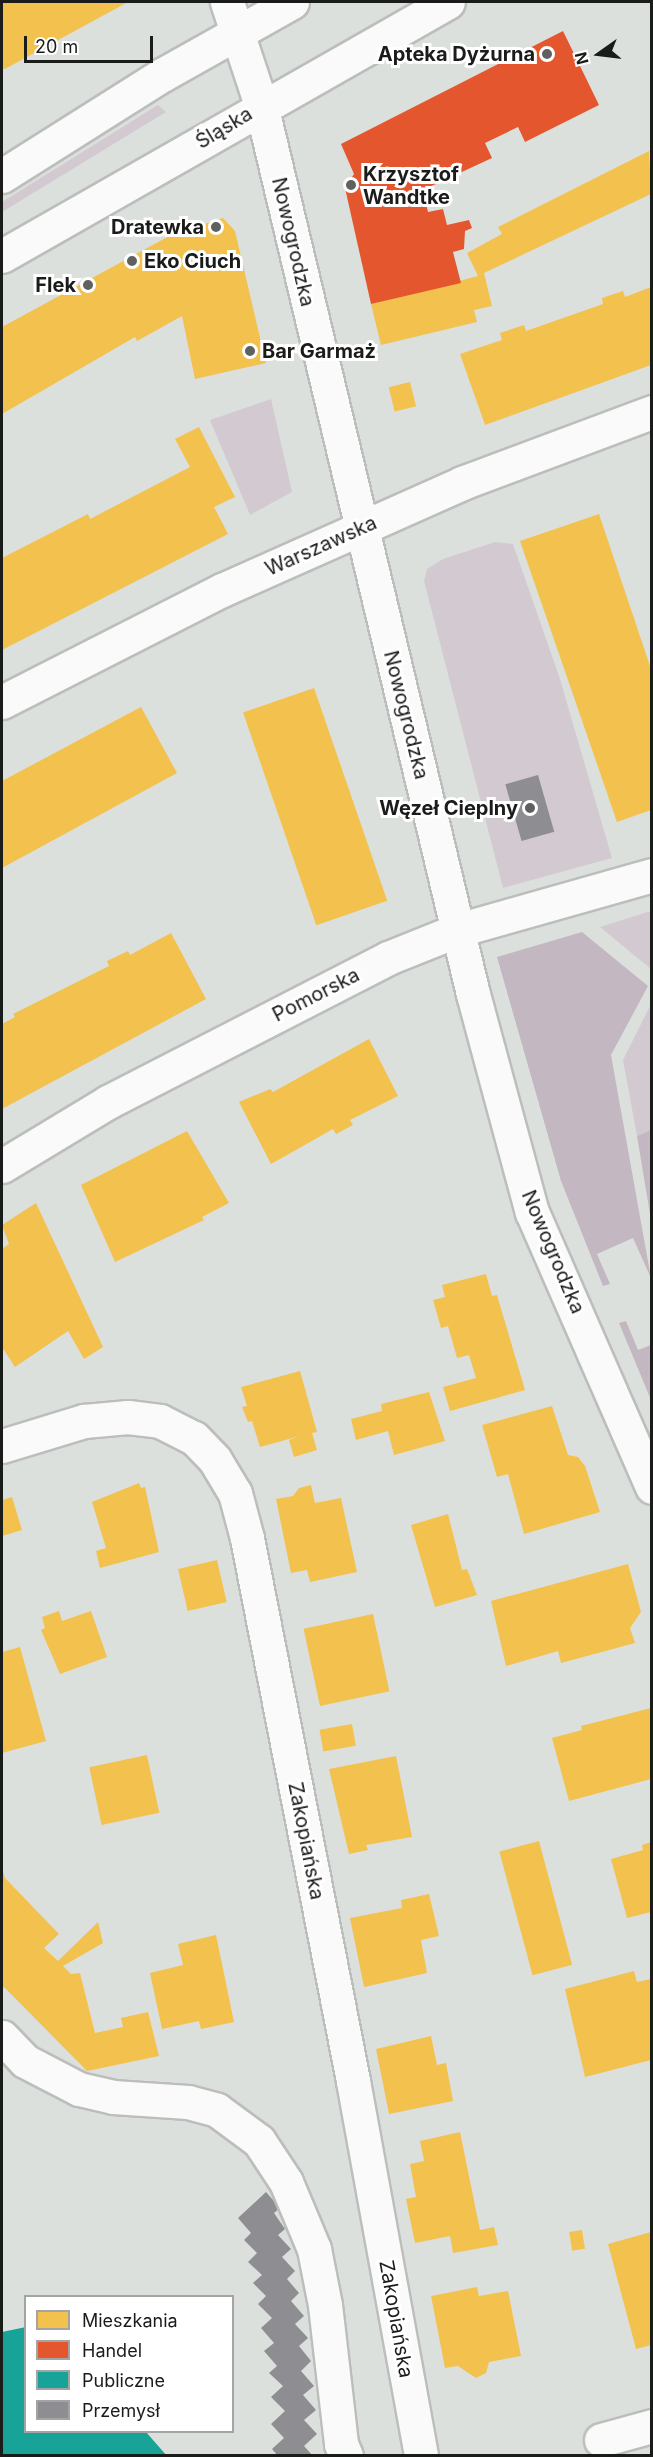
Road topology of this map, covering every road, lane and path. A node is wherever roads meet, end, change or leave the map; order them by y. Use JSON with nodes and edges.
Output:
{"nodes":[{"id":1,"x":292,"y":2,"type":"edge"},
{"id":2,"x":448,"y":2,"type":"edge"},
{"id":3,"x":233,"y":16,"type":"edge"},
{"id":4,"x":261,"y":105,"type":"junction"},
{"id":5,"x":2,"y":176,"type":"edge"},
{"id":6,"x":2,"y":256,"type":"edge"},
{"id":7,"x":651,"y":412,"type":"edge"},
{"id":8,"x":362,"y":528,"type":"junction"},
{"id":9,"x":2,"y":702,"type":"edge"},
{"id":10,"x":651,"y":875,"type":"edge"},
{"id":11,"x":458,"y":930,"type":"junction"},
{"id":12,"x":2,"y":1166,"type":"edge"},
{"id":13,"x":2,"y":1446,"type":"edge"},
{"id":14,"x":651,"y":1487,"type":"edge"},
{"id":15,"x":2,"y":2037,"type":"edge"},
{"id":16,"x":651,"y":2426,"type":"edge"},
{"id":17,"x":601,"y":2440,"type":"dead end"},
{"id":18,"x":346,"y":2456,"type":"edge"},
{"id":19,"x":421,"y":2456,"type":"edge"}],
"edges":[{"from":1,"to":3,"type":"street"},
{"from":2,"to":4,"type":"street","name":"Śląska"},
{"from":3,"to":4,"type":"street","name":"Nowogrodzka"},
{"from":3,"to":5,"type":"street"},
{"from":4,"to":6,"type":"street","name":"Śląska"},
{"from":4,"to":8,"type":"street","name":"Nowogrodzka"},
{"from":7,"to":8,"type":"street","name":"Warszawska"},
{"from":8,"to":9,"type":"street","name":"Warszawska"},
{"from":8,"to":11,"type":"street","name":"Nowogrodzka"},
{"from":10,"to":11,"type":"street","name":"Pomorska"},
{"from":11,"to":12,"type":"street","name":"Pomorska"},
{"from":11,"to":14,"type":"street","name":"Nowogrodzka"},
{"from":13,"to":19,"type":"street","name":"Zakopiańska"},
{"from":15,"to":18,"type":"street"},
{"from":16,"to":17,"type":"street"}]}
